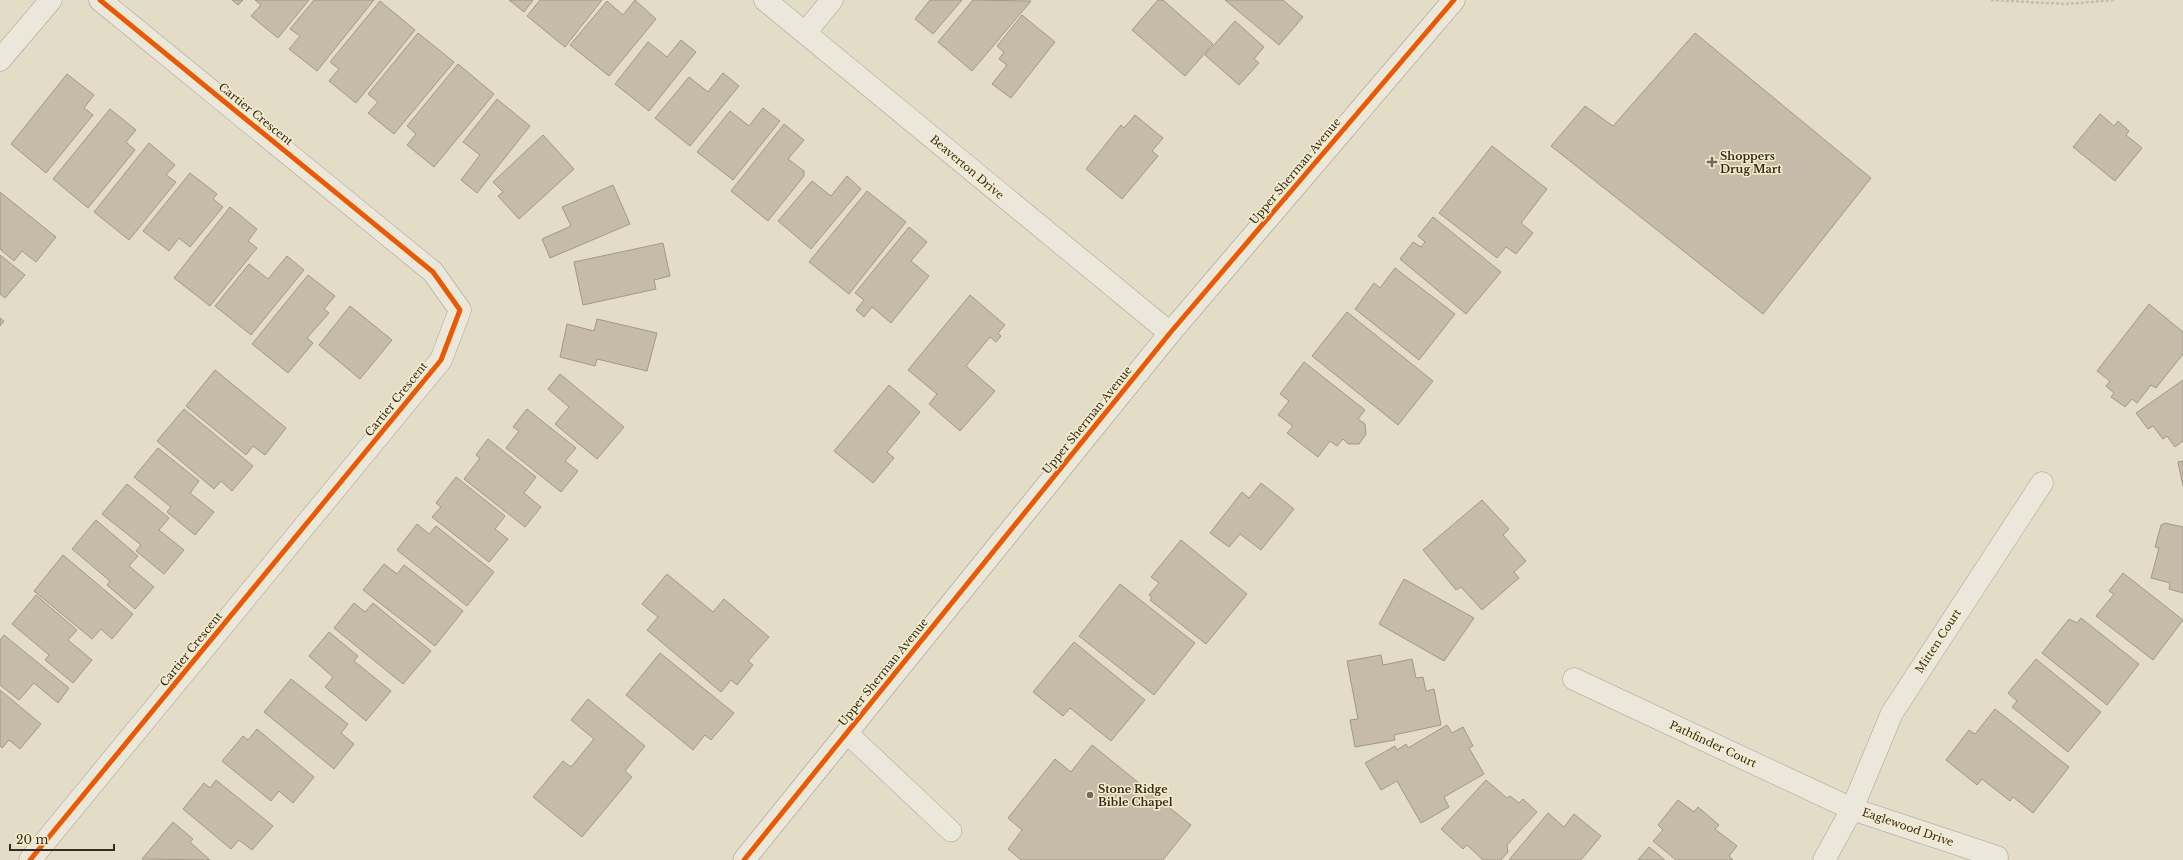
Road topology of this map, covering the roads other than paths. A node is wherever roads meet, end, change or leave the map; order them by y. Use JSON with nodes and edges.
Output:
{"nodes":[{"id":1,"x":51,"y":0,"type":"edge"},
{"id":2,"x":100,"y":0,"type":"edge"},
{"id":3,"x":765,"y":0,"type":"edge"},
{"id":4,"x":832,"y":0,"type":"edge"},
{"id":5,"x":1454,"y":0,"type":"edge"},
{"id":6,"x":805,"y":33,"type":"junction"},
{"id":7,"x":0,"y":60,"type":"edge"},
{"id":8,"x":1170,"y":333,"type":"junction"},
{"id":9,"x":2042,"y":483,"type":"dead end"},
{"id":10,"x":1574,"y":679,"type":"dead end"},
{"id":11,"x":846,"y":733,"type":"junction"},
{"id":12,"x":1852,"y":808,"type":"junction"},
{"id":13,"x":951,"y":830,"type":"dead end"},
{"id":14,"x":1997,"y":857,"type":"dead end"},
{"id":15,"x":30,"y":860,"type":"edge"},
{"id":16,"x":744,"y":860,"type":"edge"},
{"id":17,"x":1824,"y":860,"type":"edge"}],
"edges":[{"from":1,"to":7,"type":"street"},
{"from":2,"to":15,"type":"street","name":"Cartier Crescent"},
{"from":3,"to":6,"type":"street","name":"Beaverton Drive"},
{"from":4,"to":6,"type":"street"},
{"from":5,"to":8,"type":"street","name":"Upper Sherman Avenue"},
{"from":6,"to":8,"type":"street","name":"Beaverton Drive"},
{"from":8,"to":11,"type":"street","name":"Upper Sherman Avenue"},
{"from":9,"to":12,"type":"street","name":"Mitten Court"},
{"from":10,"to":12,"type":"street","name":"Pathfinder Court"},
{"from":11,"to":13,"type":"lane"},
{"from":11,"to":16,"type":"street","name":"Upper Sherman Avenue"},
{"from":12,"to":14,"type":"street","name":"Eaglewood Drive"},
{"from":12,"to":17,"type":"street","name":"Eaglewood Drive"}]}
